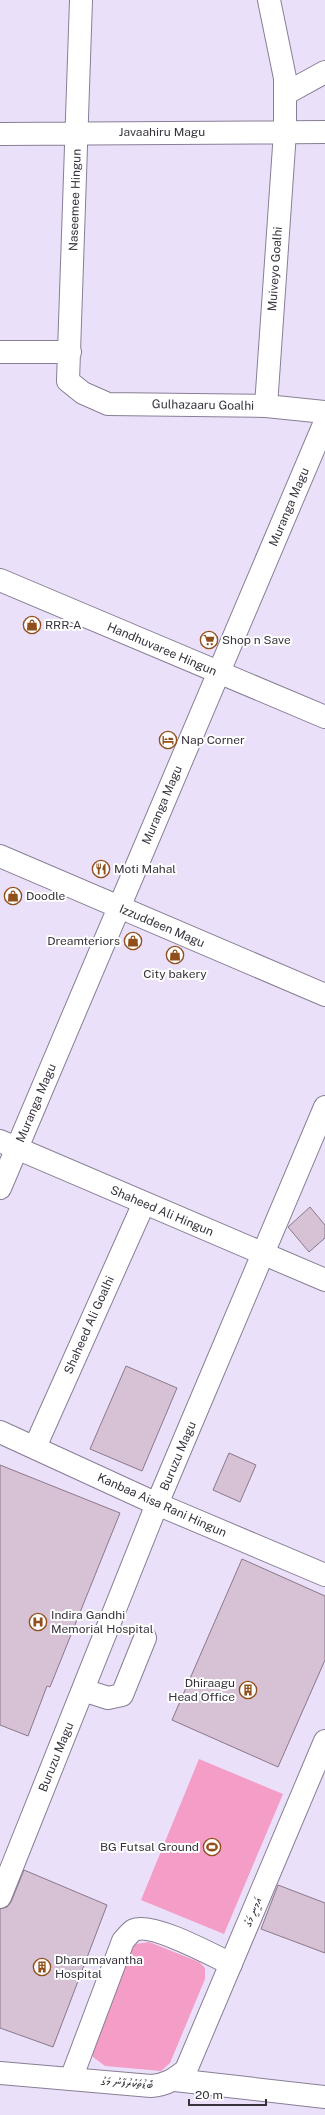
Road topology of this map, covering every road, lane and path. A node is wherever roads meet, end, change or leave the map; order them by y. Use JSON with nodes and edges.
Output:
{"nodes":[{"id":1,"x":81,"y":0,"type":"edge"},
{"id":2,"x":269,"y":0,"type":"edge"},
{"id":3,"x":325,"y":72,"type":"edge"},
{"id":4,"x":285,"y":94,"type":"junction"},
{"id":5,"x":285,"y":132,"type":"junction"},
{"id":6,"x":325,"y":132,"type":"edge"},
{"id":7,"x":77,"y":133,"type":"junction"},
{"id":8,"x":0,"y":134,"type":"edge"},
{"id":9,"x":0,"y":352,"type":"edge"},
{"id":10,"x":70,"y":352,"type":"junction"},
{"id":11,"x":83,"y":393,"type":"joint"},
{"id":12,"x":266,"y":406,"type":"junction"},
{"id":13,"x":325,"y":412,"type":"edge"},
{"id":14,"x":325,"y":422,"type":"edge"},
{"id":15,"x":0,"y":580,"type":"edge"},
{"id":16,"x":219,"y":672,"type":"junction"},
{"id":17,"x":325,"y":717,"type":"edge"},
{"id":18,"x":0,"y":856,"type":"edge"},
{"id":19,"x":119,"y":908,"type":"junction"},
{"id":20,"x":325,"y":995,"type":"edge"},
{"id":21,"x":325,"y":1107,"type":"edge"},
{"id":22,"x":8,"y":1145,"type":"edge"},
{"id":23,"x":0,"y":1188,"type":"edge"},
{"id":24,"x":144,"y":1203,"type":"junction"},
{"id":25,"x":263,"y":1253,"type":"junction"},
{"id":26,"x":325,"y":1280,"type":"edge"},
{"id":27,"x":0,"y":1432,"type":"edge"},
{"id":28,"x":35,"y":1447,"type":"junction"},
{"id":29,"x":157,"y":1504,"type":"junction"},
{"id":30,"x":325,"y":1575,"type":"edge"},
{"id":31,"x":145,"y":1638,"type":"dead end"},
{"id":32,"x":83,"y":1690,"type":"junction"},
{"id":33,"x":325,"y":1741,"type":"edge"},
{"id":34,"x":0,"y":1897,"type":"edge"},
{"id":35,"x":231,"y":1964,"type":"junction"},
{"id":36,"x":0,"y":2073,"type":"edge"},
{"id":37,"x":71,"y":2079,"type":"junction"},
{"id":38,"x":175,"y":2080,"type":"junction"},
{"id":39,"x":325,"y":2097,"type":"edge"}],
"edges":[{"from":1,"to":7,"type":"street","name":"Naseemee Hingun"},
{"from":2,"to":4,"type":"street","name":"Muiveyo Goalhi"},
{"from":3,"to":4,"type":"street"},
{"from":4,"to":5,"type":"street","name":"Muiveyo Goalhi"},
{"from":5,"to":6,"type":"street","name":"Javaahiru Magu"},
{"from":5,"to":7,"type":"street","name":"Javaahiru Magu"},
{"from":5,"to":12,"type":"street","name":"Muiveyo Goalhi"},
{"from":7,"to":8,"type":"street","name":"Javaahiru Magu"},
{"from":7,"to":10,"type":"street","name":"Naseemee Hingun"},
{"from":9,"to":10,"type":"street"},
{"from":10,"to":11,"type":"street","name":"Naseemee Hingun"},
{"from":11,"to":12,"type":"street","name":"Gulhazaaru Goalhi"},
{"from":12,"to":13,"type":"street","name":"Gulhazaaru Goalhi"},
{"from":14,"to":16,"type":"street","name":"Muranga Magu"},
{"from":15,"to":16,"type":"street","name":"Handhuvaree Hingun"},
{"from":16,"to":17,"type":"street","name":"Handhuvaree Hingun"},
{"from":16,"to":19,"type":"street","name":"Muranga Magu"},
{"from":18,"to":19,"type":"street","name":"Izzuddeen Magu"},
{"from":19,"to":20,"type":"street","name":"Izzuddeen Magu"},
{"from":19,"to":22,"type":"street","name":"Muranga Magu"},
{"from":21,"to":25,"type":"street","name":"Buruzu Magu"},
{"from":22,"to":23,"type":"street","name":"Muranga Magu"},
{"from":22,"to":24,"type":"street","name":"Shaheed Ali Hingun"},
{"from":24,"to":25,"type":"street","name":"Shaheed Ali Hingun"},
{"from":24,"to":28,"type":"street","name":"Shaheed Ali Goalhi"},
{"from":25,"to":26,"type":"street","name":"Shaheed Ali Hingun"},
{"from":25,"to":29,"type":"street","name":"Buruzu Magu"},
{"from":27,"to":28,"type":"street","name":"Kanbaa Aisa Rani Hingun"},
{"from":28,"to":29,"type":"street","name":"Kanbaa Aisa Rani Hingun"},
{"from":29,"to":30,"type":"street","name":"Kanbaa Aisa Rani Hingun"},
{"from":29,"to":32,"type":"street","name":"Buruzu Magu"},
{"from":31,"to":32,"type":"street"},
{"from":32,"to":34,"type":"street","name":"Buruzu Magu"},
{"from":33,"to":35,"type":"street","name":"އަމީނީ މަގު"},
{"from":35,"to":37,"type":"street"},
{"from":35,"to":38,"type":"street","name":"އަމީނީ މަގު"},
{"from":36,"to":37,"type":"street","name":"ބޮޑުތަކުރުފާނު މަގު"},
{"from":37,"to":38,"type":"street","name":"ބޮޑުތަކުރުފާނު މަގު"},
{"from":38,"to":39,"type":"street","name":"ބޮޑުތަކުރުފާނު މަގު"}]}
